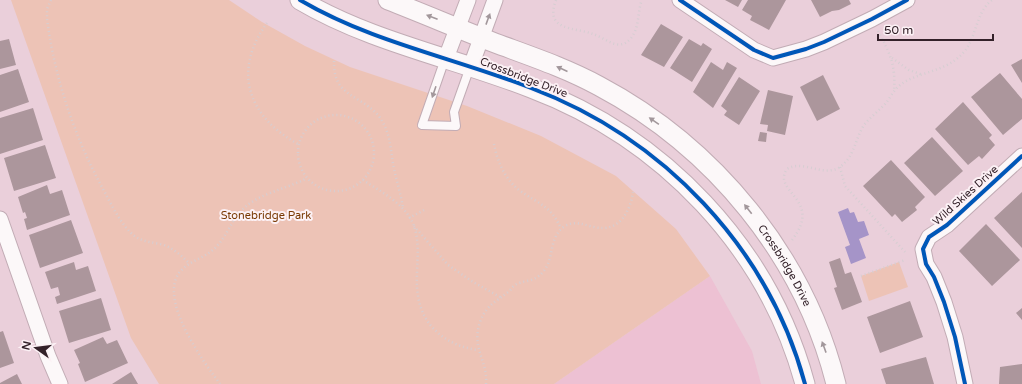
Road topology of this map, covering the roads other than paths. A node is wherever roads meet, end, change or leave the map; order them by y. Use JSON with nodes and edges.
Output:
{"nodes":[{"id":1,"x":300,"y":0,"type":"edge"},
{"id":2,"x":388,"y":0,"type":"edge"},
{"id":3,"x":468,"y":0,"type":"edge"},
{"id":4,"x":495,"y":0,"type":"edge"},
{"id":5,"x":680,"y":0,"type":"edge"},
{"id":6,"x":907,"y":0,"type":"edge"},
{"id":7,"x":457,"y":27,"type":"junction"},
{"id":8,"x":481,"y":37,"type":"junction"},
{"id":9,"x":446,"y":58,"type":"junction"},
{"id":10,"x":471,"y":66,"type":"junction"},
{"id":11,"x":1022,"y":156,"type":"edge"},
{"id":12,"x":0,"y":219,"type":"edge"},
{"id":13,"x":60,"y":384,"type":"edge"},
{"id":14,"x":805,"y":384,"type":"edge"},
{"id":15,"x":836,"y":384,"type":"edge"},
{"id":16,"x":965,"y":384,"type":"edge"}],
"edges":[{"from":1,"to":9,"type":"street","name":"Crossbridge Drive"},
{"from":7,"to":2,"type":"street","name":"Crossbridge Drive","one_way":true},
{"from":3,"to":7,"type":"street"},
{"from":8,"to":4,"type":"street","one_way":true},
{"from":5,"to":6,"type":"street"},
{"from":7,"to":8,"type":"street","name":"Crossbridge Drive"},
{"from":7,"to":9,"type":"street"},
{"from":8,"to":10,"type":"street"},
{"from":15,"to":8,"type":"street","name":"Crossbridge Drive","one_way":true},
{"from":9,"to":10,"type":"street","name":"Crossbridge Drive"},
{"from":9,"to":10,"type":"lane","one_way":true},
{"from":10,"to":14,"type":"street","name":"Crossbridge Drive"},
{"from":11,"to":16,"type":"street","name":"Wild Skies Drive"},
{"from":12,"to":13,"type":"street"}]}
